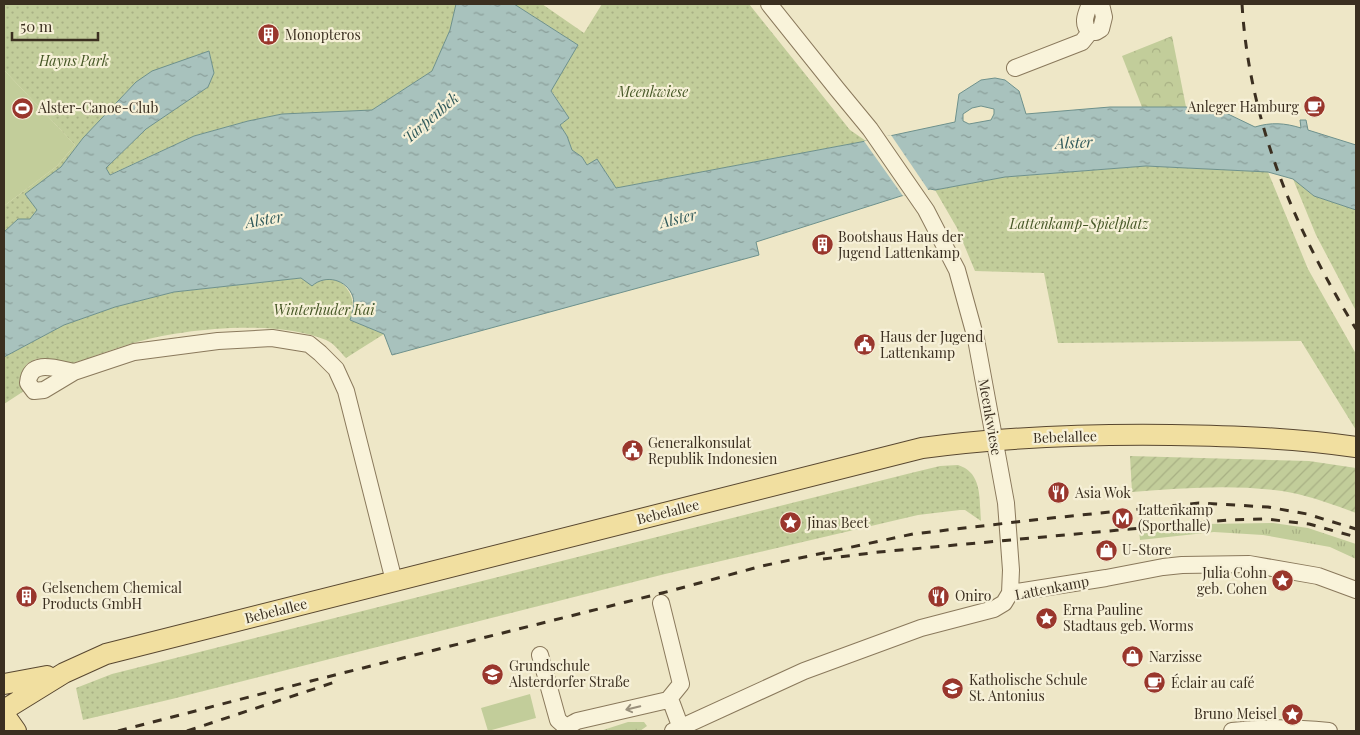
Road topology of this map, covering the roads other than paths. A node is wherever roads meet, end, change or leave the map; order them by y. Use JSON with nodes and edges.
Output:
{"nodes":[{"id":1,"x":769,"y":4,"type":"edge"},
{"id":2,"x":1090,"y":4,"type":"edge"},
{"id":3,"x":1100,"y":4,"type":"edge"},
{"id":4,"x":1090,"y":32,"type":"junction"},
{"id":5,"x":1014,"y":68,"type":"dead end"},
{"id":6,"x":74,"y":372,"type":"dead end"},
{"id":7,"x":994,"y":440,"type":"junction"},
{"id":8,"x":1356,"y":447,"type":"edge"},
{"id":9,"x":394,"y":581,"type":"junction"},
{"id":10,"x":1356,"y":590,"type":"edge"},
{"id":11,"x":1010,"y":593,"type":"junction"},
{"id":12,"x":661,"y":603,"type":"dead end"},
{"id":13,"x":540,"y":654,"type":"dead end"},
{"id":14,"x":64,"y":673,"type":"junction"},
{"id":15,"x":4,"y":684,"type":"edge"},
{"id":16,"x":668,"y":700,"type":"junction"},
{"id":17,"x":4,"y":710,"type":"edge"},
{"id":18,"x":4,"y":714,"type":"edge"},
{"id":19,"x":567,"y":730,"type":"edge"},
{"id":20,"x":679,"y":730,"type":"edge"},
{"id":21,"x":16,"y":731,"type":"edge"},
{"id":22,"x":1232,"y":731,"type":"edge"},
{"id":23,"x":1329,"y":731,"type":"edge"}],
"edges":[{"from":1,"to":7,"type":"street","name":"Meenkwiese"},
{"from":2,"to":4,"type":"street"},
{"from":3,"to":4,"type":"street"},
{"from":4,"to":5,"type":"street"},
{"from":6,"to":9,"type":"street"},
{"from":7,"to":8,"type":"main road","name":"Bebelallee"},
{"from":7,"to":9,"type":"main road","name":"Bebelallee"},
{"from":7,"to":11,"type":"street","name":"Meenkwiese"},
{"from":9,"to":14,"type":"main road","name":"Bebelallee"},
{"from":10,"to":11,"type":"street","name":"Lattenkamp"},
{"from":11,"to":20,"type":"street","name":"Lattenkamp"},
{"from":12,"to":16,"type":"street"},
{"from":13,"to":19,"type":"street"},
{"from":14,"to":15,"type":"main road"},
{"from":14,"to":17,"type":"main road","name":"Bebelallee"},
{"from":16,"to":19,"type":"street","one_way":true},
{"from":16,"to":20,"type":"street","name":"Lattenkamp"},
{"from":18,"to":21,"type":"main road"},
{"from":22,"to":23,"type":"street"}]}
